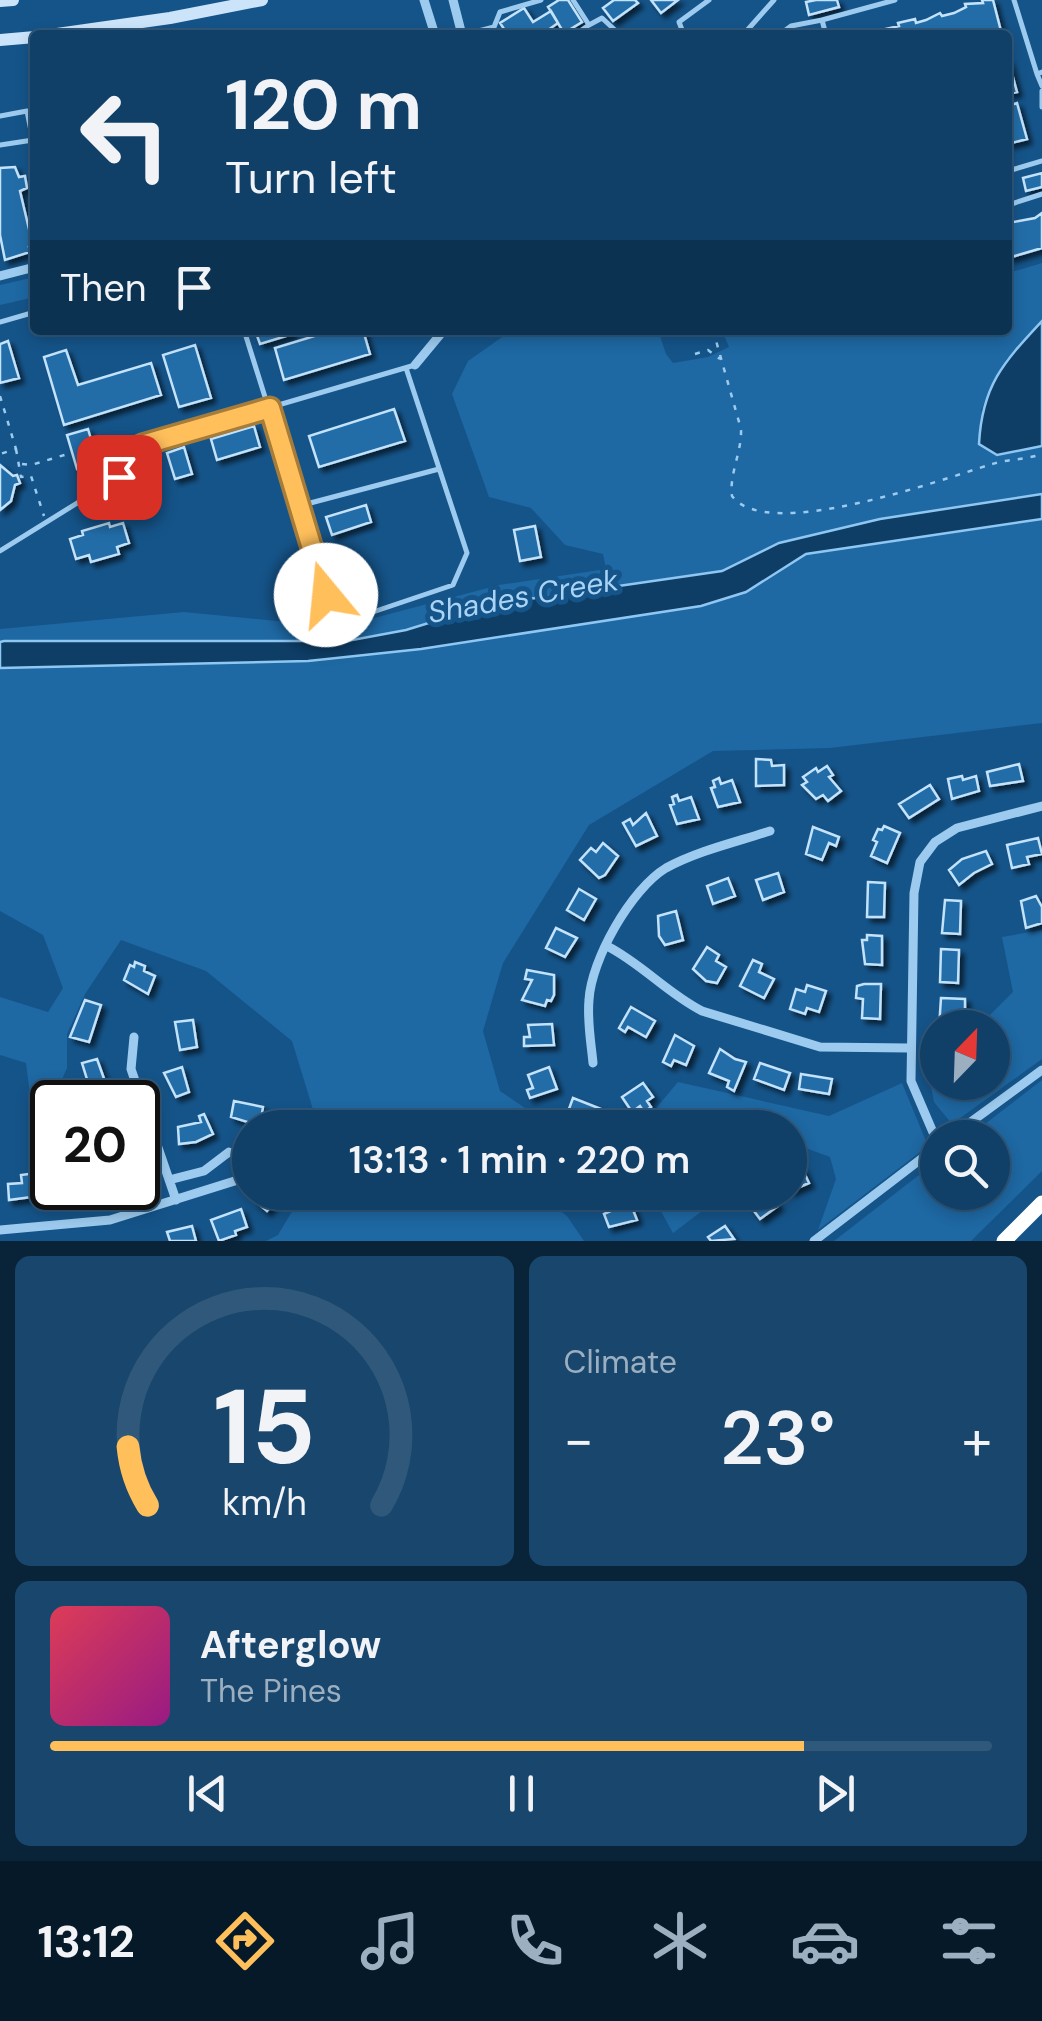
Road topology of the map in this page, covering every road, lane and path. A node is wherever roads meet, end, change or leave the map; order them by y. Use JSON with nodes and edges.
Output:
{"nodes":[{"id":1,"x":13,"y":0,"type":"edge"},
{"id":2,"x":262,"y":0,"type":"edge"},
{"id":3,"x":424,"y":0,"type":"edge"},
{"id":4,"x":453,"y":0,"type":"edge"},
{"id":5,"x":542,"y":0,"type":"edge"},
{"id":6,"x":573,"y":0,"type":"edge"},
{"id":7,"x":709,"y":0,"type":"edge"},
{"id":8,"x":774,"y":0,"type":"edge"},
{"id":9,"x":894,"y":0,"type":"edge"},
{"id":10,"x":1014,"y":0,"type":"edge"},
{"id":11,"x":0,"y":1,"type":"edge"},
{"id":12,"x":822,"y":20,"type":"junction"},
{"id":13,"x":589,"y":25,"type":"junction"},
{"id":14,"x":494,"y":26,"type":"junction"},
{"id":15,"x":85,"y":30,"type":"edge"},
{"id":16,"x":433,"y":30,"type":"edge"},
{"id":17,"x":461,"y":30,"type":"edge"},
{"id":18,"x":480,"y":30,"type":"edge"},
{"id":19,"x":496,"y":30,"type":"edge"},
{"id":20,"x":582,"y":30,"type":"edge"},
{"id":21,"x":616,"y":30,"type":"edge"},
{"id":22,"x":682,"y":30,"type":"edge"},
{"id":23,"x":747,"y":30,"type":"edge"},
{"id":24,"x":785,"y":30,"type":"edge"},
{"id":25,"x":825,"y":30,"type":"edge"},
{"id":26,"x":30,"y":37,"type":"edge"},
{"id":27,"x":0,"y":40,"type":"edge"},
{"id":28,"x":1039,"y":73,"type":"edge"},
{"id":29,"x":1042,"y":89,"type":"edge"},
{"id":30,"x":1042,"y":108,"type":"edge"},
{"id":31,"x":0,"y":116,"type":"edge"},
{"id":32,"x":30,"y":126,"type":"edge"},
{"id":33,"x":30,"y":140,"type":"edge"},
{"id":34,"x":0,"y":145,"type":"edge"},
{"id":35,"x":1042,"y":161,"type":"edge"},
{"id":36,"x":1012,"y":170,"type":"edge"},
{"id":37,"x":1042,"y":194,"type":"edge"},
{"id":38,"x":1012,"y":204,"type":"edge"},
{"id":39,"x":30,"y":268,"type":"edge"},
{"id":40,"x":0,"y":276,"type":"edge"},
{"id":41,"x":30,"y":313,"type":"edge"},
{"id":42,"x":0,"y":322,"type":"edge"},
{"id":43,"x":246,"y":335,"type":"edge"},
{"id":44,"x":439,"y":335,"type":"edge"},
{"id":45,"x":714,"y":335,"type":"edge"},
{"id":46,"x":695,"y":354,"type":"dead end"},
{"id":47,"x":722,"y":360,"type":"junction"},
{"id":48,"x":410,"y":366,"type":"junction"},
{"id":49,"x":0,"y":396,"type":"edge"},
{"id":50,"x":270,"y":408,"type":"junction"},
{"id":51,"x":16,"y":449,"type":"junction"},
{"id":52,"x":70,"y":452,"type":"dead end"},
{"id":53,"x":0,"y":454,"type":"edge"},
{"id":54,"x":1042,"y":454,"type":"edge"},
{"id":55,"x":21,"y":464,"type":"junction"},
{"id":56,"x":439,"y":469,"type":"junction"},
{"id":57,"x":300,"y":506,"type":"junction"},
{"id":58,"x":46,"y":522,"type":"junction"},
{"id":59,"x":0,"y":551,"type":"edge"},
{"id":60,"x":1042,"y":806,"type":"edge"},
{"id":61,"x":770,"y":831,"type":"dead end"},
{"id":62,"x":607,"y":946,"type":"junction"},
{"id":63,"x":134,"y":1037,"type":"dead end"},
{"id":64,"x":909,"y":1048,"type":"junction"},
{"id":65,"x":594,"y":1063,"type":"dead end"},
{"id":66,"x":1042,"y":1070,"type":"edge"},
{"id":67,"x":926,"y":1120,"type":"edge"},
{"id":68,"x":974,"y":1120,"type":"edge"},
{"id":69,"x":920,"y":1159,"type":"edge"},
{"id":70,"x":169,"y":1180,"type":"junction"},
{"id":71,"x":176,"y":1200,"type":"junction"},
{"id":72,"x":1042,"y":1203,"type":"edge"},
{"id":73,"x":0,"y":1230,"type":"edge"},
{"id":74,"x":814,"y":1241,"type":"edge"},
{"id":75,"x":1004,"y":1241,"type":"edge"}],
"edges":[{"from":1,"to":11,"type":"main road"},
{"from":2,"to":15,"type":"main road"},
{"from":3,"to":16,"type":"street"},
{"from":4,"to":17,"type":"street"},
{"from":5,"to":14,"type":"lane"},
{"from":6,"to":13,"type":"lane"},
{"from":7,"to":22,"type":"lane"},
{"from":8,"to":23,"type":"lane"},
{"from":9,"to":12,"type":"lane"},
{"from":10,"to":28,"type":"lane"},
{"from":12,"to":24,"type":"lane"},
{"from":12,"to":25,"type":"lane"},
{"from":13,"to":20,"type":"lane"},
{"from":13,"to":21,"type":"lane"},
{"from":14,"to":18,"type":"lane"},
{"from":14,"to":19,"type":"lane"},
{"from":26,"to":27,"type":"main road"},
{"from":28,"to":29,"type":"lane"},
{"from":29,"to":30,"type":"lane"},
{"from":31,"to":32,"type":"lane"},
{"from":33,"to":34,"type":"lane"},
{"from":35,"to":36,"type":"lane"},
{"from":37,"to":38,"type":"lane"},
{"from":39,"to":40,"type":"street"},
{"from":41,"to":42,"type":"lane"},
{"from":43,"to":50,"type":"lane"},
{"from":44,"to":48,"type":"street"},
{"from":45,"to":47,"type":"path"},
{"from":46,"to":47,"type":"path"},
{"from":47,"to":54,"type":"path"},
{"from":48,"to":50,"type":"lane"},
{"from":48,"to":56,"type":"lane"},
{"from":49,"to":51,"type":"path"},
{"from":50,"to":57,"type":"lane"},
{"from":50,"to":58,"type":"lane"},
{"from":51,"to":53,"type":"path"},
{"from":51,"to":55,"type":"path"},
{"from":52,"to":55,"type":"path"},
{"from":55,"to":58,"type":"path"},
{"from":56,"to":57,"type":"lane"},
{"from":56,"to":57,"type":"lane"},
{"from":58,"to":59,"type":"lane"},
{"from":60,"to":64,"type":"street"},
{"from":61,"to":62,"type":"street"},
{"from":62,"to":64,"type":"street"},
{"from":62,"to":65,"type":"street"},
{"from":63,"to":70,"type":"street"},
{"from":64,"to":67,"type":"street"},
{"from":66,"to":68,"type":"street"},
{"from":69,"to":74,"type":"street"},
{"from":70,"to":71,"type":"street"},
{"from":70,"to":71,"type":"street"},
{"from":71,"to":73,"type":"street"},
{"from":72,"to":75,"type":"highway"}]}
